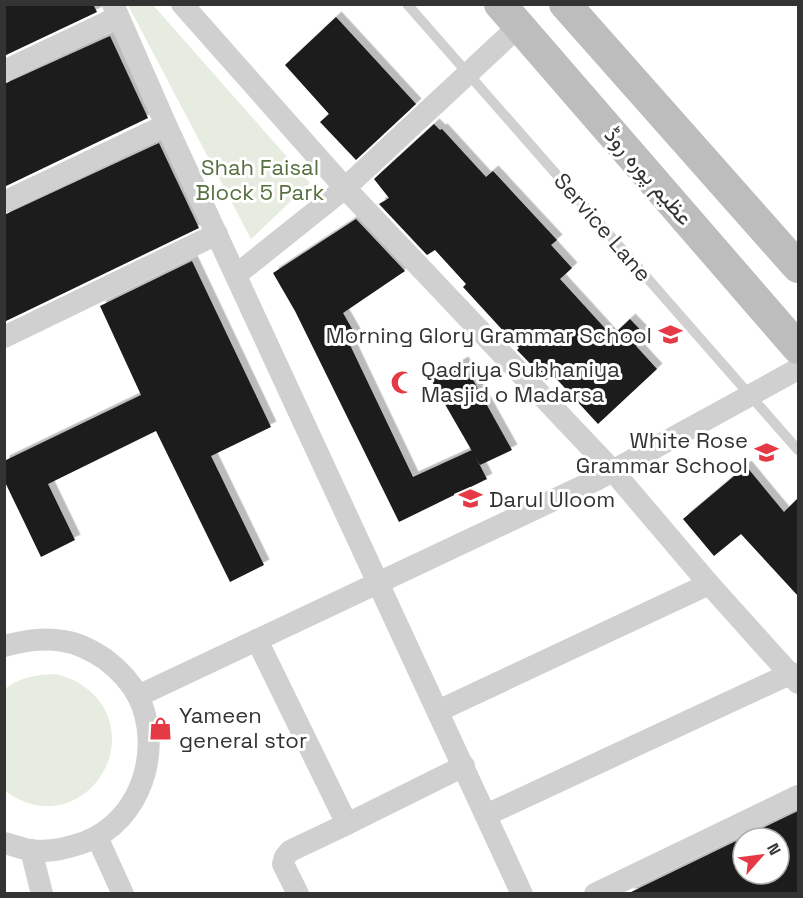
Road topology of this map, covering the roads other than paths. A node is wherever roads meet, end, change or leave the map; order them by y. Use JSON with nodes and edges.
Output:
{"nodes":[{"id":1,"x":182,"y":4,"type":"edge"},
{"id":2,"x":407,"y":4,"type":"edge"},
{"id":3,"x":565,"y":4,"type":"edge"},
{"id":4,"x":115,"y":11,"type":"edge"},
{"id":5,"x":510,"y":15,"type":"edge"},
{"id":6,"x":4,"y":71,"type":"edge"},
{"id":7,"x":468,"y":74,"type":"junction"},
{"id":8,"x":166,"y":125,"type":"junction"},
{"id":9,"x":345,"y":188,"type":"junction"},
{"id":10,"x":4,"y":202,"type":"edge"},
{"id":11,"x":217,"y":234,"type":"junction"},
{"id":12,"x":798,"y":267,"type":"edge"},
{"id":13,"x":236,"y":275,"type":"junction"},
{"id":14,"x":4,"y":337,"type":"edge"},
{"id":15,"x":798,"y":348,"type":"edge"},
{"id":16,"x":798,"y":369,"type":"edge"},
{"id":17,"x":750,"y":396,"type":"junction"},
{"id":18,"x":798,"y":450,"type":"edge"},
{"id":19,"x":613,"y":471,"type":"junction"},
{"id":20,"x":379,"y":583,"type":"junction"},
{"id":21,"x":709,"y":584,"type":"junction"},
{"id":22,"x":257,"y":640,"type":"junction"},
{"id":23,"x":4,"y":646,"type":"edge"},
{"id":24,"x":795,"y":678,"type":"edge"},
{"id":25,"x":138,"y":696,"type":"junction"},
{"id":26,"x":438,"y":711,"type":"junction"},
{"id":27,"x":464,"y":766,"type":"junction"},
{"id":28,"x":798,"y":796,"type":"edge"},
{"id":29,"x":486,"y":815,"type":"junction"},
{"id":30,"x":347,"y":824,"type":"junction"},
{"id":31,"x":97,"y":837,"type":"junction"},
{"id":32,"x":4,"y":843,"type":"edge"},
{"id":33,"x":31,"y":850,"type":"junction"},
{"id":34,"x":42,"y":894,"type":"edge"},
{"id":35,"x":123,"y":894,"type":"edge"},
{"id":36,"x":298,"y":894,"type":"edge"},
{"id":37,"x":522,"y":894,"type":"edge"},
{"id":38,"x":595,"y":894,"type":"edge"}],
"edges":[{"from":1,"to":9,"type":"street"},
{"from":2,"to":7,"type":"lane","name":"Service Lane"},
{"from":3,"to":12,"type":"main road"},
{"from":4,"to":6,"type":"street"},
{"from":4,"to":8,"type":"street"},
{"from":5,"to":7,"type":"street"},
{"from":5,"to":15,"type":"main road","name":"عظیم پورہ روڈ"},
{"from":7,"to":9,"type":"street"},
{"from":7,"to":17,"type":"lane","name":"Service Lane"},
{"from":8,"to":10,"type":"street"},
{"from":8,"to":11,"type":"street"},
{"from":9,"to":13,"type":"street"},
{"from":9,"to":19,"type":"street"},
{"from":11,"to":13,"type":"street"},
{"from":11,"to":14,"type":"street"},
{"from":13,"to":20,"type":"street"},
{"from":16,"to":17,"type":"street"},
{"from":17,"to":18,"type":"lane","name":"Service Lane"},
{"from":17,"to":19,"type":"street"},
{"from":19,"to":20,"type":"street"},
{"from":19,"to":21,"type":"street"},
{"from":20,"to":22,"type":"street"},
{"from":20,"to":26,"type":"street"},
{"from":21,"to":24,"type":"street"},
{"from":21,"to":26,"type":"street"},
{"from":22,"to":25,"type":"street"},
{"from":22,"to":30,"type":"street"},
{"from":23,"to":25,"type":"street"},
{"from":24,"to":29,"type":"street"},
{"from":25,"to":31,"type":"street"},
{"from":26,"to":27,"type":"street"},
{"from":27,"to":29,"type":"street"},
{"from":27,"to":30,"type":"street"},
{"from":28,"to":38,"type":"street"},
{"from":29,"to":37,"type":"street"},
{"from":30,"to":36,"type":"street"},
{"from":31,"to":33,"type":"street"},
{"from":31,"to":35,"type":"street"},
{"from":32,"to":33,"type":"street"},
{"from":33,"to":34,"type":"street"}]}
